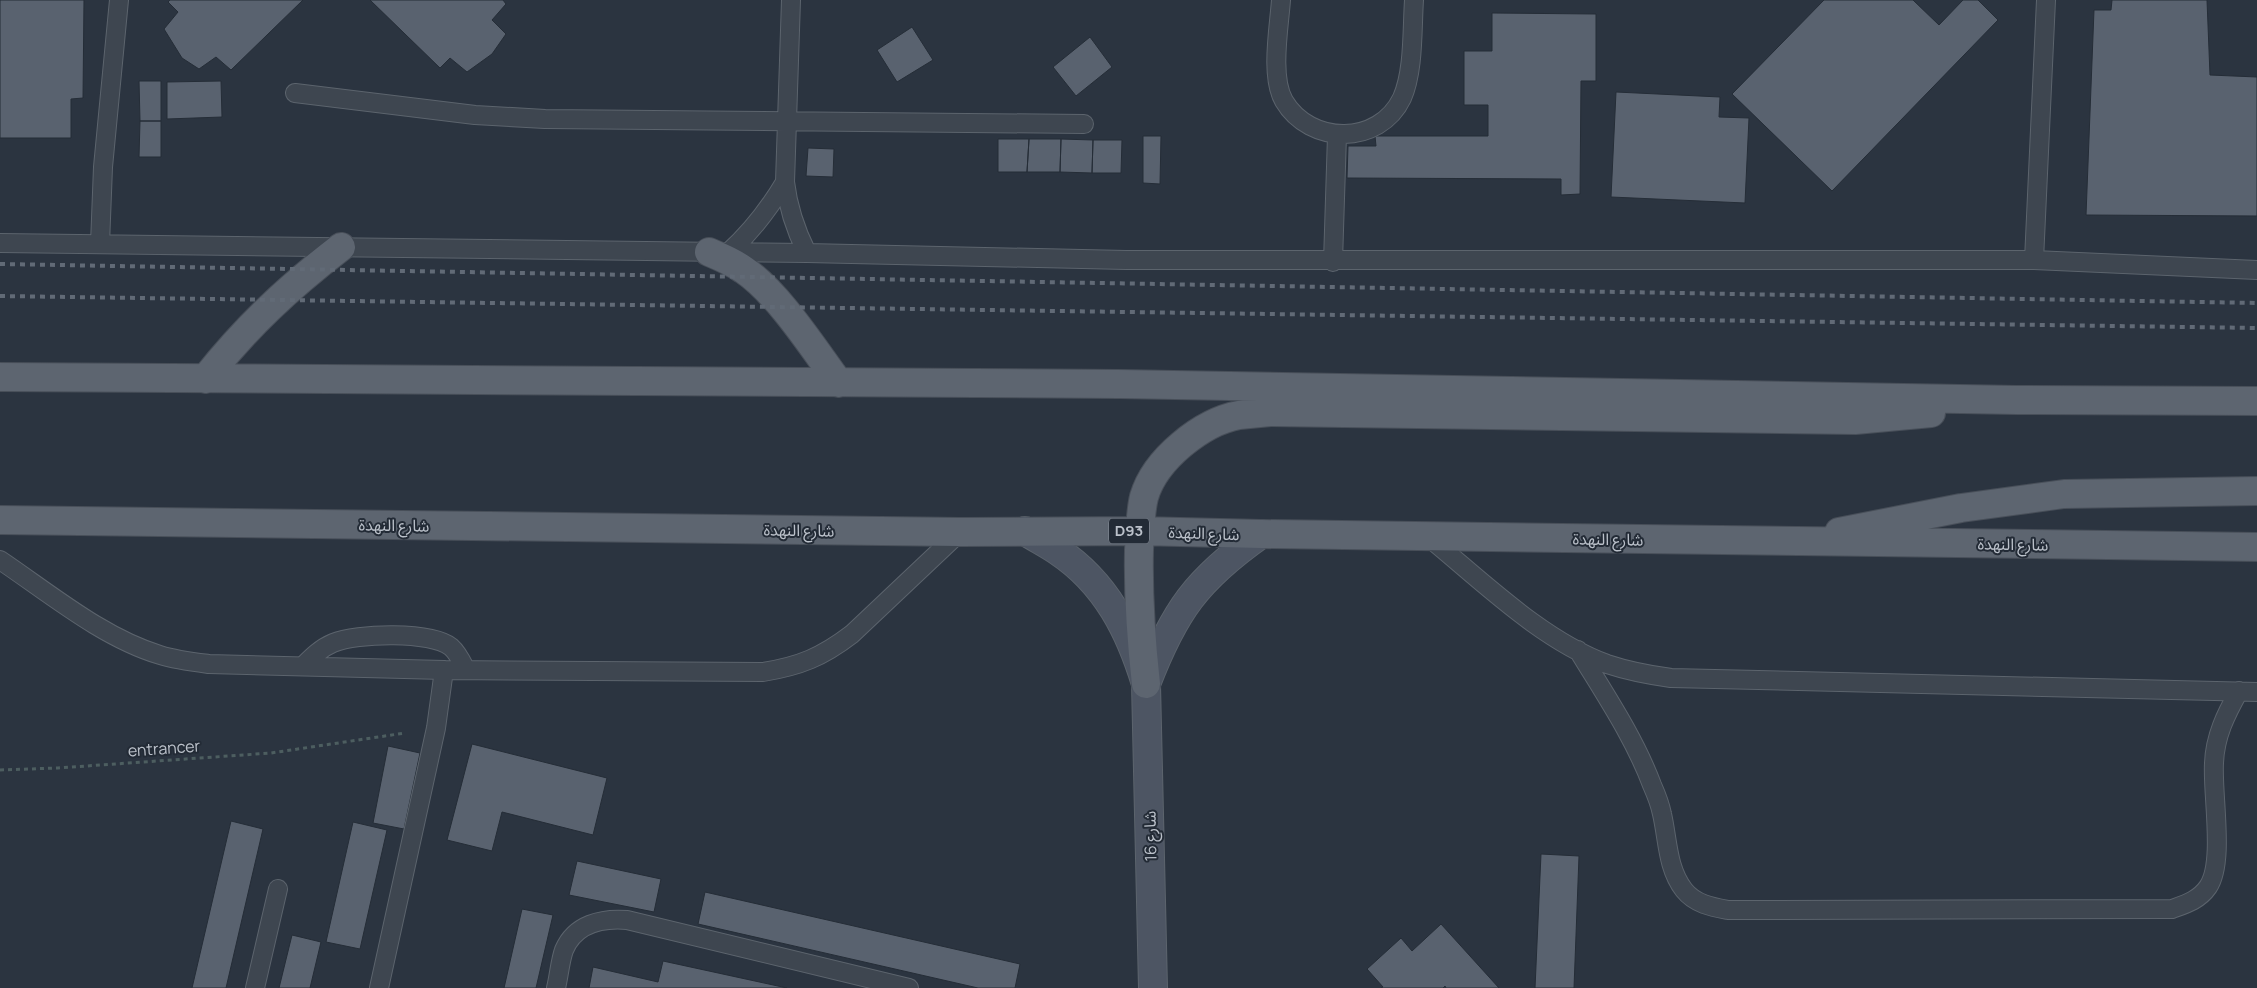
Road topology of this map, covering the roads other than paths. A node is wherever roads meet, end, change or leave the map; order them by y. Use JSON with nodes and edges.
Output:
{"nodes":[{"id":1,"x":119,"y":0,"type":"edge"},
{"id":2,"x":791,"y":0,"type":"edge"},
{"id":3,"x":1281,"y":0,"type":"edge"},
{"id":4,"x":1414,"y":0,"type":"edge"},
{"id":5,"x":2046,"y":0,"type":"edge"},
{"id":6,"x":295,"y":93,"type":"dead end"},
{"id":7,"x":787,"y":122,"type":"junction"},
{"id":8,"x":1084,"y":124,"type":"dead end"},
{"id":9,"x":1337,"y":135,"type":"junction"},
{"id":10,"x":785,"y":182,"type":"junction"},
{"id":11,"x":0,"y":243,"type":"edge"},
{"id":12,"x":100,"y":244,"type":"junction"},
{"id":13,"x":341,"y":247,"type":"junction"},
{"id":14,"x":719,"y":252,"type":"junction"},
{"id":15,"x":807,"y":253,"type":"junction"},
{"id":16,"x":2034,"y":260,"type":"junction"},
{"id":17,"x":1334,"y":262,"type":"junction"},
{"id":18,"x":2257,"y":270,"type":"edge"},
{"id":19,"x":0,"y":377,"type":"edge"},
{"id":20,"x":205,"y":380,"type":"junction"},
{"id":21,"x":839,"y":383,"type":"junction"},
{"id":22,"x":2017,"y":400,"type":"junction"},
{"id":23,"x":2257,"y":401,"type":"edge"},
{"id":24,"x":2257,"y":490,"type":"edge"},
{"id":25,"x":0,"y":520,"type":"edge"},
{"id":26,"x":1025,"y":531,"type":"junction"},
{"id":27,"x":1140,"y":531,"type":"junction"},
{"id":28,"x":960,"y":532,"type":"junction"},
{"id":29,"x":1261,"y":534,"type":"junction"},
{"id":30,"x":1427,"y":536,"type":"junction"},
{"id":31,"x":1796,"y":542,"type":"junction"},
{"id":32,"x":2257,"y":547,"type":"edge"},
{"id":33,"x":0,"y":560,"type":"edge"},
{"id":34,"x":1578,"y":650,"type":"junction"},
{"id":35,"x":303,"y":666,"type":"junction"},
{"id":36,"x":444,"y":670,"type":"junction"},
{"id":37,"x":466,"y":670,"type":"junction"},
{"id":38,"x":1146,"y":684,"type":"junction"},
{"id":39,"x":2239,"y":691,"type":"junction"},
{"id":40,"x":2257,"y":692,"type":"edge"},
{"id":41,"x":278,"y":889,"type":"dead end"},
{"id":42,"x":255,"y":988,"type":"edge"},
{"id":43,"x":379,"y":988,"type":"edge"},
{"id":44,"x":556,"y":988,"type":"edge"},
{"id":45,"x":909,"y":988,"type":"edge"},
{"id":46,"x":1153,"y":988,"type":"edge"}],
"edges":[{"from":1,"to":12,"type":"lane"},
{"from":2,"to":7,"type":"lane"},
{"from":3,"to":9,"type":"lane"},
{"from":4,"to":9,"type":"lane"},
{"from":5,"to":16,"type":"lane"},
{"from":6,"to":7,"type":"lane"},
{"from":7,"to":8,"type":"lane"},
{"from":7,"to":10,"type":"lane"},
{"from":9,"to":17,"type":"lane"},
{"from":10,"to":14,"type":"lane"},
{"from":10,"to":15,"type":"lane"},
{"from":11,"to":12,"type":"lane"},
{"from":12,"to":13,"type":"lane"},
{"from":13,"to":14,"type":"lane"},
{"from":13,"to":20,"type":"main road"},
{"from":14,"to":15,"type":"lane"},
{"from":14,"to":21,"type":"main road"},
{"from":15,"to":17,"type":"lane"},
{"from":16,"to":17,"type":"lane"},
{"from":16,"to":18,"type":"lane"},
{"from":19,"to":20,"type":"main road"},
{"from":20,"to":21,"type":"main road"},
{"from":21,"to":22,"type":"main road"},
{"from":22,"to":23,"type":"main road"},
{"from":22,"to":27,"type":"main road"},
{"from":24,"to":31,"type":"main road"},
{"from":25,"to":28,"type":"main road","name":"شارع النهدة","number":"D93"},
{"from":26,"to":27,"type":"main road","name":"شارع النهدة","number":"D93"},
{"from":26,"to":28,"type":"main road","name":"شارع النهدة","number":"D93"},
{"from":26,"to":38,"type":"street","name":"شارع 16"},
{"from":27,"to":29,"type":"main road","name":"شارع النهدة","number":"D93"},
{"from":27,"to":38,"type":"main road"},
{"from":28,"to":37,"type":"lane"},
{"from":29,"to":30,"type":"main road","name":"شارع النهدة","number":"D93"},
{"from":29,"to":38,"type":"street","name":"شارع 16"},
{"from":30,"to":31,"type":"main road","name":"شارع النهدة","number":"D93"},
{"from":30,"to":34,"type":"lane"},
{"from":31,"to":32,"type":"main road","name":"شارع النهدة","number":"D93"},
{"from":33,"to":35,"type":"lane"},
{"from":34,"to":39,"type":"lane"},
{"from":34,"to":39,"type":"lane"},
{"from":35,"to":36,"type":"lane"},
{"from":35,"to":37,"type":"lane"},
{"from":36,"to":37,"type":"lane"},
{"from":36,"to":43,"type":"lane"},
{"from":38,"to":46,"type":"street","name":"شارع 16"},
{"from":39,"to":40,"type":"lane"},
{"from":41,"to":42,"type":"lane"},
{"from":44,"to":45,"type":"lane"}]}
